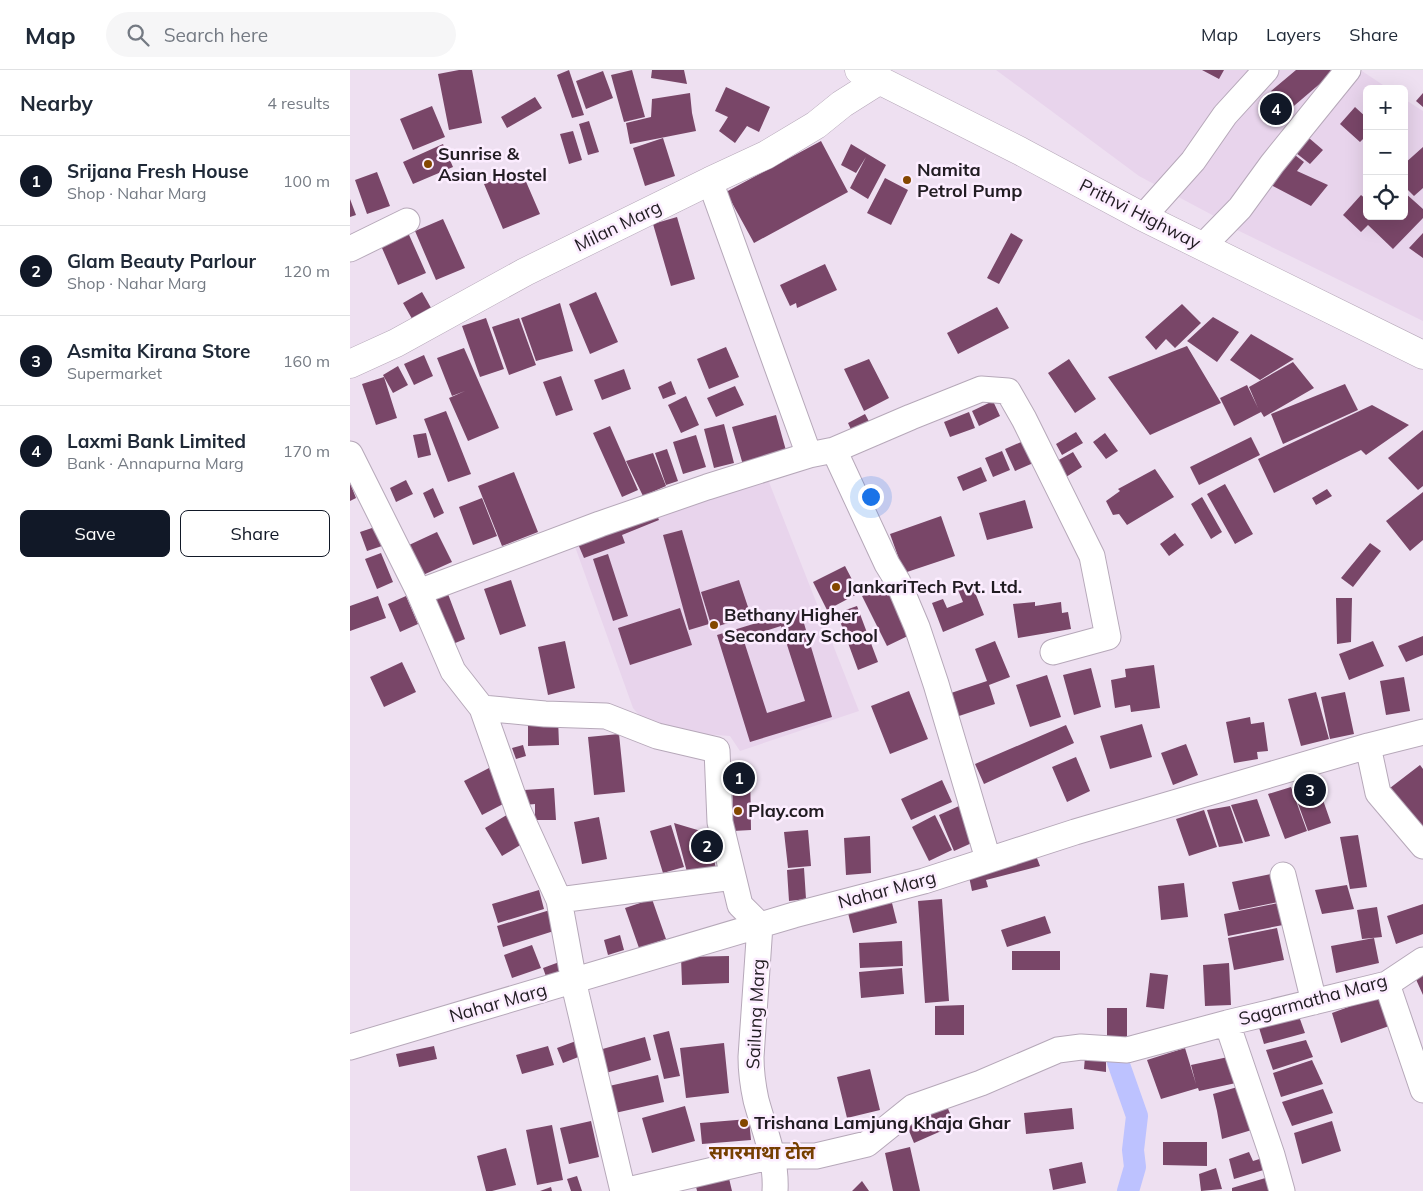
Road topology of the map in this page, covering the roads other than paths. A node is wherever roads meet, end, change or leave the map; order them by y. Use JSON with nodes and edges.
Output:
{"nodes":[{"id":1,"x":1266,"y":70,"type":"edge"},
{"id":2,"x":1348,"y":70,"type":"edge"},
{"id":3,"x":869,"y":75,"type":"edge"},
{"id":4,"x":710,"y":181,"type":"junction"},
{"id":5,"x":1143,"y":217,"type":"junction"},
{"id":6,"x":407,"y":221,"type":"dead end"},
{"id":7,"x":1203,"y":246,"type":"junction"},
{"id":8,"x":350,"y":249,"type":"edge"},
{"id":9,"x":1423,"y":355,"type":"edge"},
{"id":10,"x":350,"y":364,"type":"edge"},
{"id":11,"x":834,"y":450,"type":"junction"},
{"id":12,"x":350,"y":454,"type":"edge"},
{"id":13,"x":809,"y":455,"type":"junction"},
{"id":14,"x":419,"y":592,"type":"junction"},
{"id":15,"x":1053,"y":652,"type":"dead end"},
{"id":16,"x":482,"y":708,"type":"junction"},
{"id":17,"x":1423,"y":732,"type":"edge"},
{"id":18,"x":1368,"y":746,"type":"junction"},
{"id":19,"x":1423,"y":846,"type":"edge"},
{"id":20,"x":988,"y":859,"type":"junction"},
{"id":21,"x":1284,"y":875,"type":"dead end"},
{"id":22,"x":733,"y":877,"type":"junction"},
{"id":23,"x":559,"y":900,"type":"junction"},
{"id":24,"x":760,"y":931,"type":"junction"},
{"id":25,"x":1423,"y":960,"type":"edge"},
{"id":26,"x":1388,"y":984,"type":"junction"},
{"id":27,"x":575,"y":987,"type":"junction"},
{"id":28,"x":1314,"y":1002,"type":"junction"},
{"id":29,"x":1227,"y":1022,"type":"junction"},
{"id":30,"x":350,"y":1047,"type":"edge"},
{"id":31,"x":1423,"y":1090,"type":"edge"},
{"id":32,"x":773,"y":1156,"type":"junction"},
{"id":33,"x":623,"y":1191,"type":"edge"},
{"id":34,"x":775,"y":1191,"type":"edge"},
{"id":35,"x":1282,"y":1191,"type":"edge"}],
"edges":[{"from":1,"to":5,"type":"street"},
{"from":2,"to":7,"type":"street"},
{"from":3,"to":4,"type":"main road","name":"Milan Marg"},
{"from":3,"to":5,"type":"main road","name":"Prithvi Highway"},
{"from":4,"to":10,"type":"main road","name":"Milan Marg"},
{"from":4,"to":13,"type":"street"},
{"from":5,"to":7,"type":"main road","name":"Prithvi Highway"},
{"from":6,"to":8,"type":"street"},
{"from":7,"to":9,"type":"main road","name":"Prithvi Highway"},
{"from":11,"to":13,"type":"street"},
{"from":11,"to":15,"type":"street"},
{"from":11,"to":20,"type":"street"},
{"from":12,"to":14,"type":"street"},
{"from":13,"to":14,"type":"street"},
{"from":14,"to":16,"type":"street"},
{"from":16,"to":22,"type":"street"},
{"from":16,"to":23,"type":"street"},
{"from":17,"to":18,"type":"street","name":"Nahar Marg"},
{"from":18,"to":19,"type":"street"},
{"from":18,"to":20,"type":"street","name":"Nahar Marg"},
{"from":20,"to":24,"type":"street","name":"Nahar Marg"},
{"from":21,"to":28,"type":"street"},
{"from":22,"to":23,"type":"street"},
{"from":22,"to":24,"type":"street"},
{"from":23,"to":27,"type":"street"},
{"from":24,"to":27,"type":"street","name":"Nahar Marg"},
{"from":24,"to":32,"type":"street","name":"Sailung Marg"},
{"from":25,"to":26,"type":"street","name":"Sagarmatha Marg"},
{"from":26,"to":28,"type":"street","name":"Sagarmatha Marg"},
{"from":26,"to":31,"type":"street"},
{"from":27,"to":30,"type":"street","name":"Nahar Marg"},
{"from":27,"to":33,"type":"street"},
{"from":28,"to":29,"type":"street","name":"Sagarmatha Marg"},
{"from":29,"to":32,"type":"street","name":"Sagarmatha Marg"},
{"from":29,"to":35,"type":"street","name":"Sagarmatha Marg"},
{"from":32,"to":33,"type":"street","name":"Sagarmatha Marg"},
{"from":32,"to":34,"type":"street","name":"Sailung Marg"}]}
